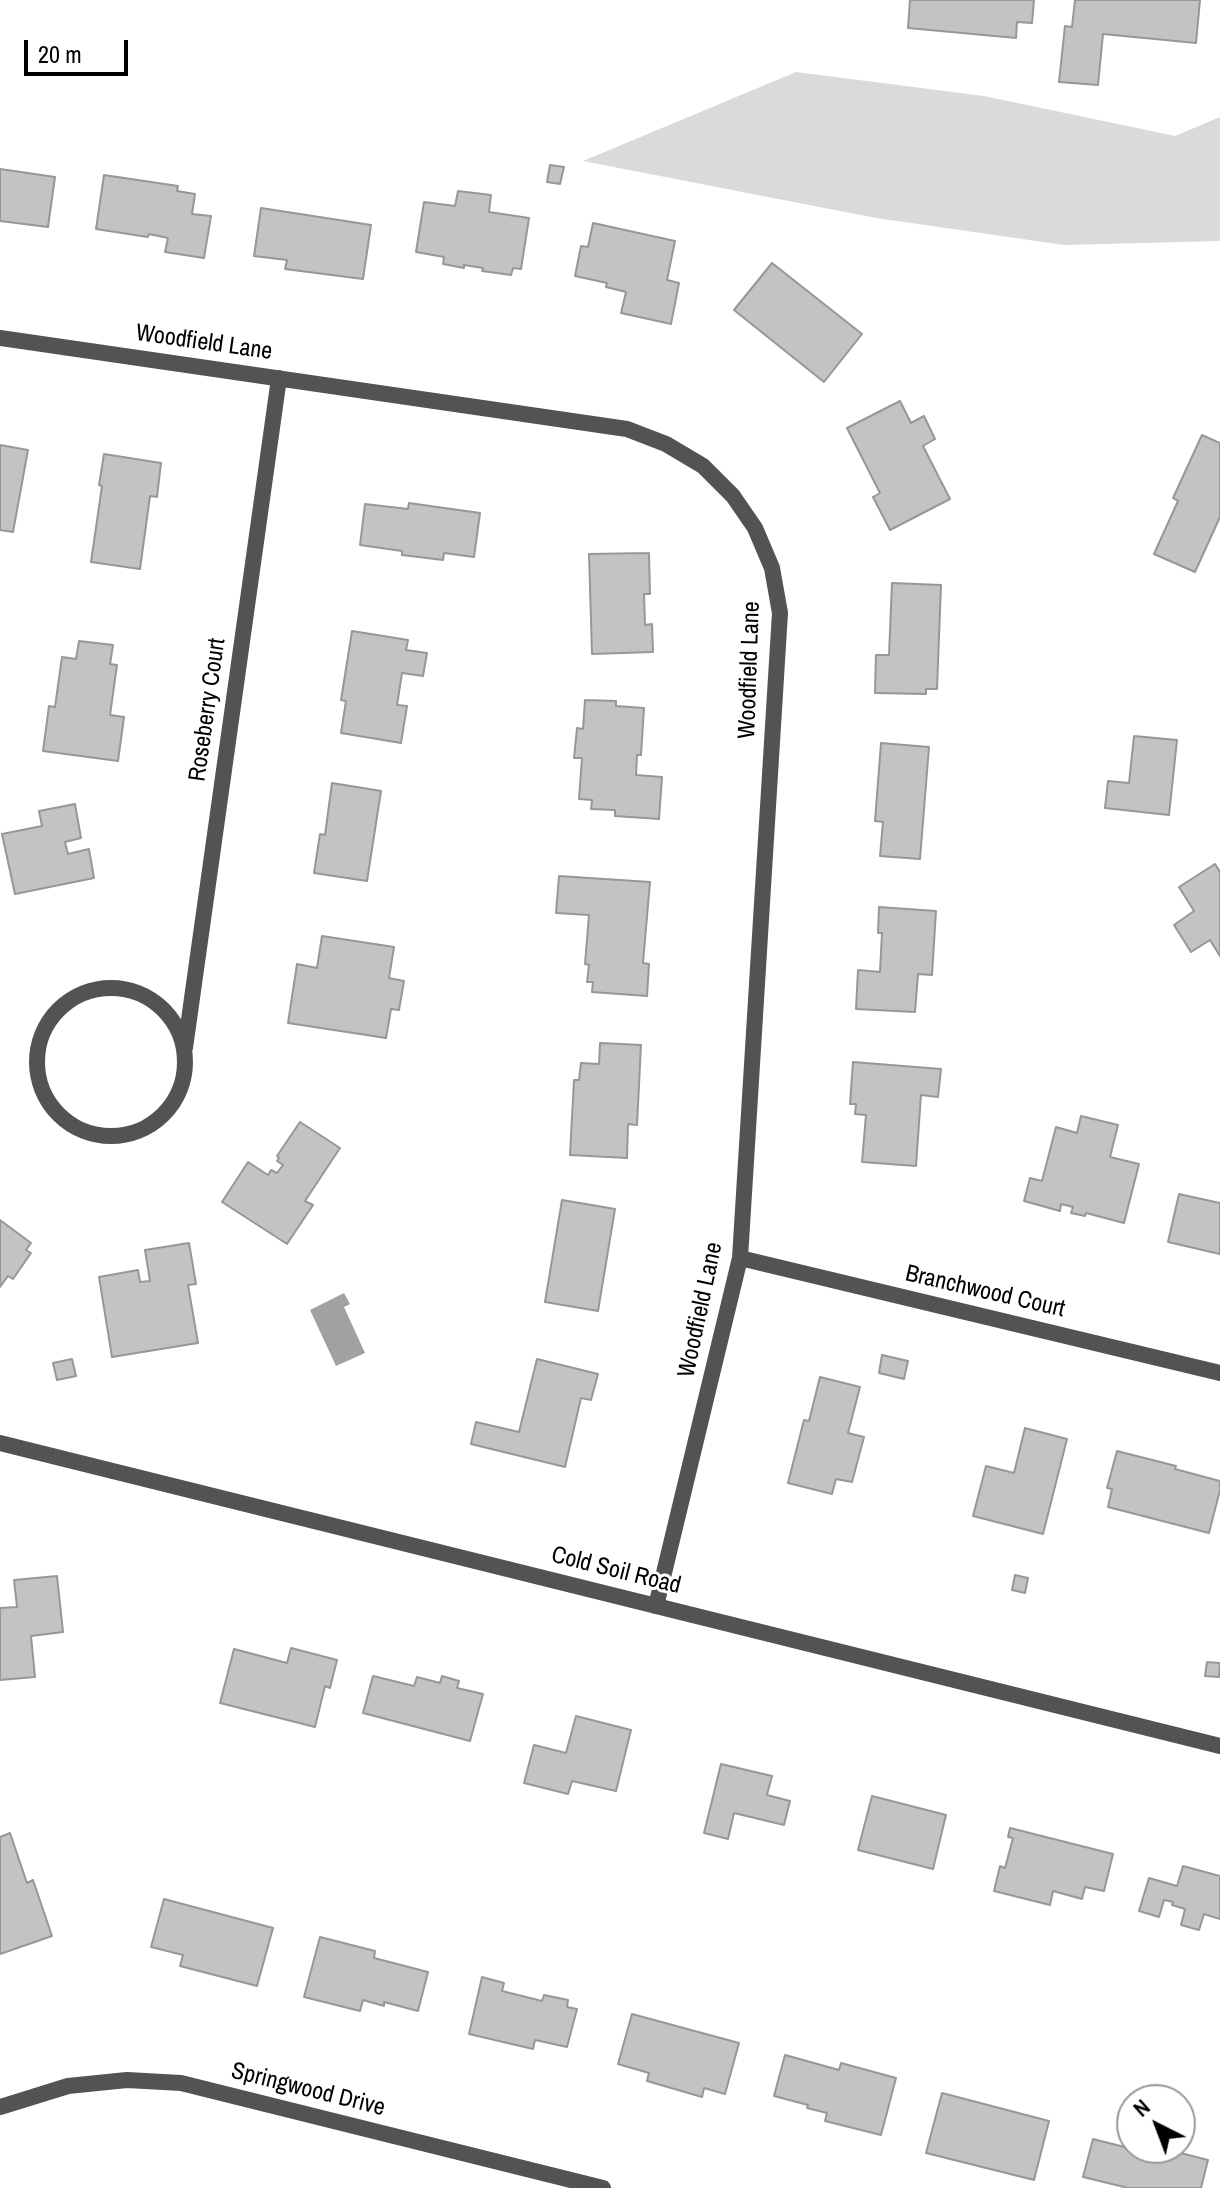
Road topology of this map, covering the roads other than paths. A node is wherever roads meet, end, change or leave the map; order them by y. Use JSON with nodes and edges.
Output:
{"nodes":[{"id":1,"x":0,"y":338,"type":"edge"},
{"id":2,"x":279,"y":378,"type":"junction"},
{"id":3,"x":185,"y":1048,"type":"junction"},
{"id":4,"x":740,"y":1258,"type":"junction"},
{"id":5,"x":1220,"y":1373,"type":"edge"},
{"id":6,"x":0,"y":1443,"type":"edge"},
{"id":7,"x":656,"y":1606,"type":"junction"},
{"id":8,"x":1220,"y":1746,"type":"edge"},
{"id":9,"x":0,"y":2107,"type":"edge"},
{"id":10,"x":603,"y":2188,"type":"edge"}],
"edges":[{"from":1,"to":2,"type":"street","name":"Woodfield Lane"},
{"from":2,"to":3,"type":"street","name":"Roseberry Court"},
{"from":2,"to":4,"type":"street","name":"Woodfield Lane"},
{"from":3,"to":3,"type":"street","name":"Roseberry Court"},
{"from":4,"to":5,"type":"street","name":"Branchwood Court"},
{"from":4,"to":7,"type":"street","name":"Woodfield Lane"},
{"from":6,"to":7,"type":"street","name":"Cold Soil Road"},
{"from":7,"to":8,"type":"street","name":"Cold Soil Road"},
{"from":9,"to":10,"type":"street","name":"Springwood Drive"}]}
